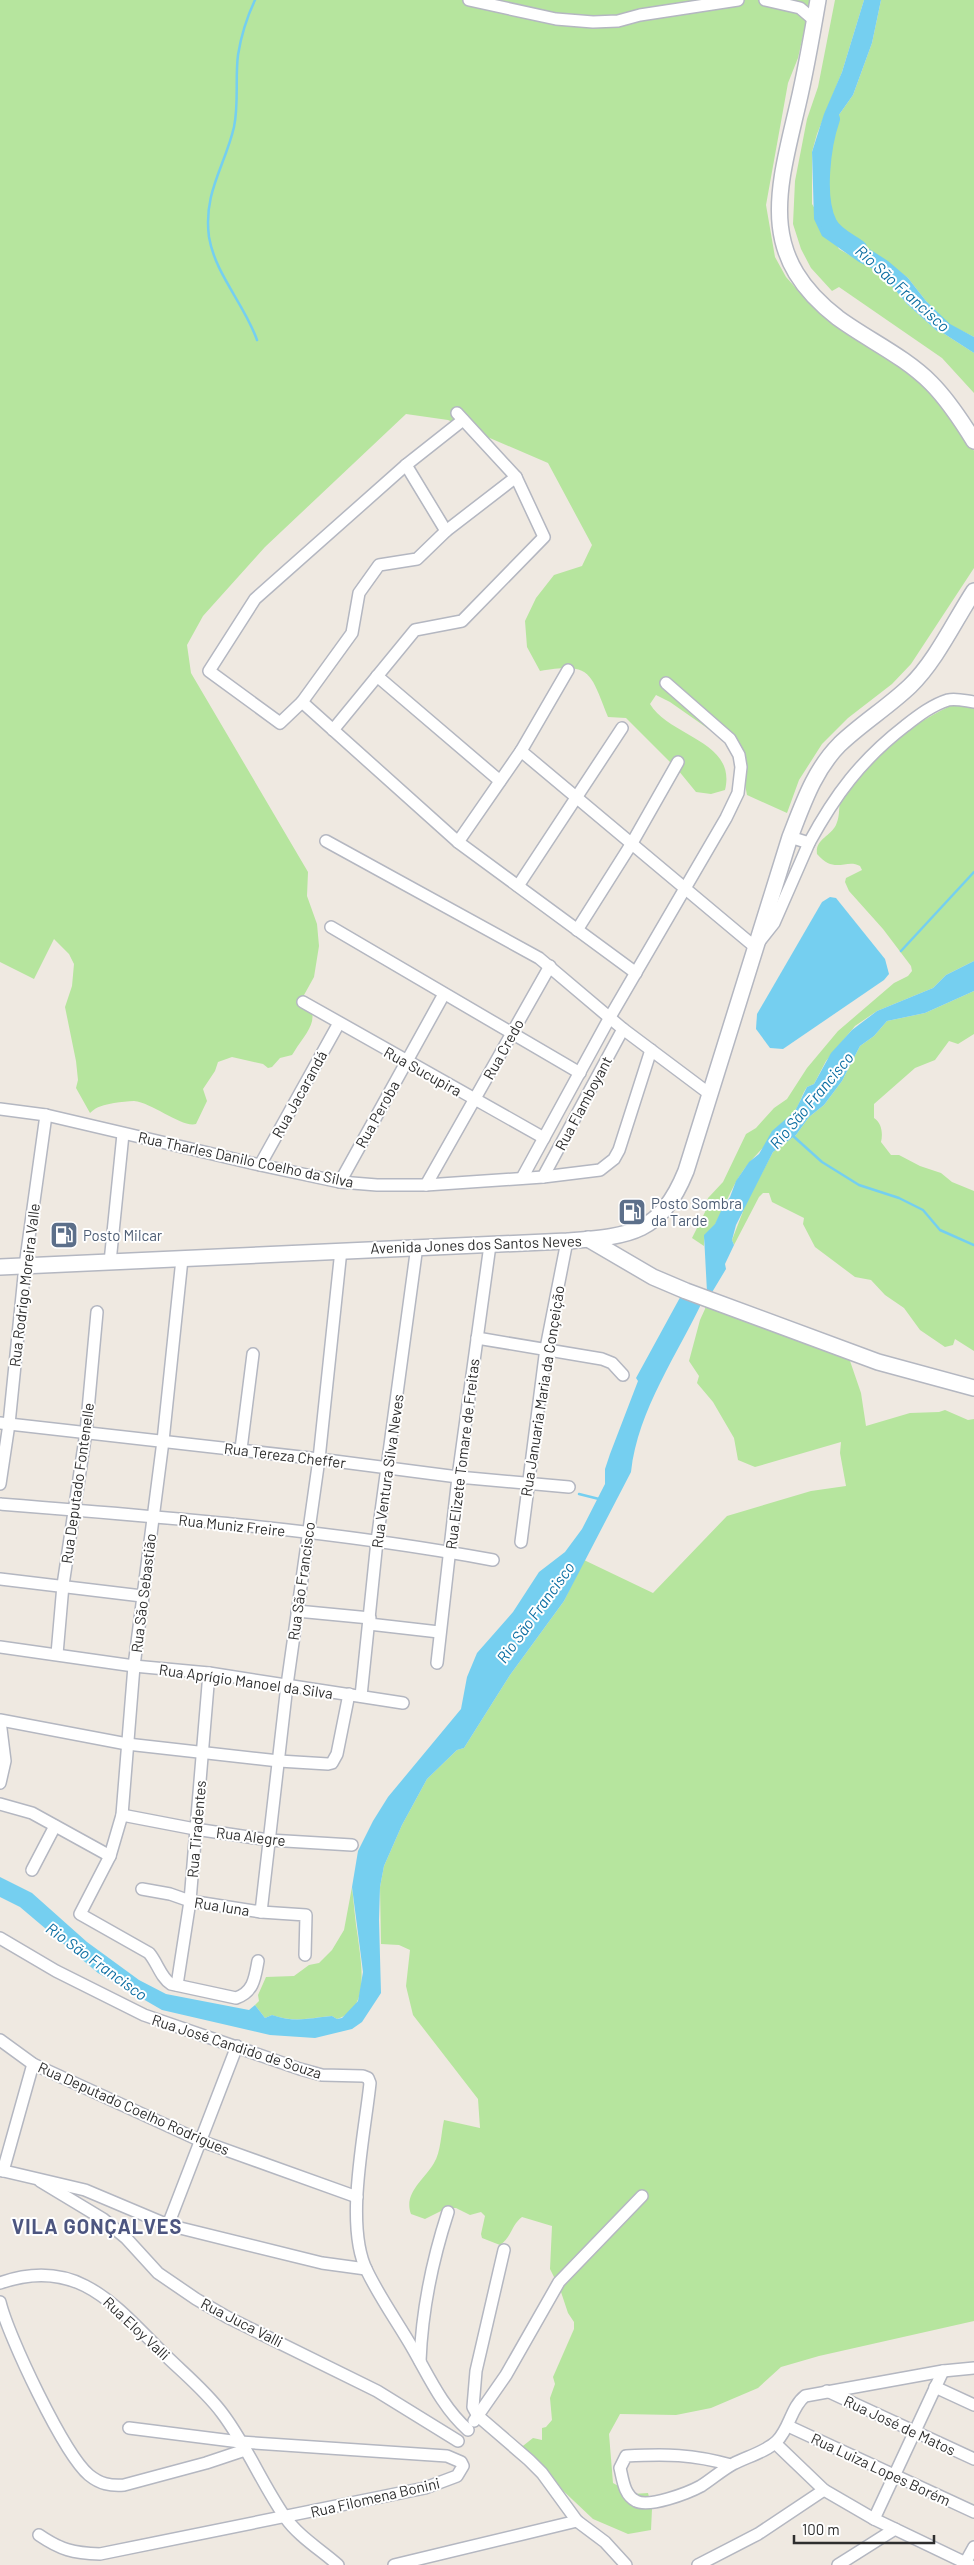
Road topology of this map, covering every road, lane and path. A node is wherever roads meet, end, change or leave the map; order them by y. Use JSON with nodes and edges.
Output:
{"nodes":[{"id":1,"x":469,"y":0,"type":"edge"},
{"id":2,"x":738,"y":0,"type":"edge"},
{"id":3,"x":765,"y":0,"type":"edge"},
{"id":4,"x":818,"y":0,"type":"edge"},
{"id":5,"x":814,"y":20,"type":"junction"},
{"id":6,"x":974,"y":440,"type":"edge"},
{"id":7,"x":406,"y":465,"type":"junction"},
{"id":8,"x":516,"y":477,"type":"junction"},
{"id":9,"x":446,"y":531,"type":"junction"},
{"id":10,"x":974,"y":591,"type":"edge"},
{"id":11,"x":568,"y":670,"type":"dead end"},
{"id":12,"x":377,"y":676,"type":"junction"},
{"id":13,"x":666,"y":683,"type":"dead end"},
{"id":14,"x":302,"y":702,"type":"junction"},
{"id":15,"x":974,"y":702,"type":"edge"},
{"id":16,"x":622,"y":728,"type":"dead end"},
{"id":17,"x":333,"y":730,"type":"junction"},
{"id":18,"x":521,"y":751,"type":"junction"},
{"id":19,"x":678,"y":762,"type":"dead end"},
{"id":20,"x":500,"y":781,"type":"junction"},
{"id":21,"x":576,"y":797,"type":"junction"},
{"id":22,"x":790,"y":837,"type":"junction"},
{"id":23,"x":326,"y":841,"type":"dead end"},
{"id":24,"x":458,"y":842,"type":"junction"},
{"id":25,"x":632,"y":843,"type":"junction"},
{"id":26,"x":809,"y":844,"type":"junction"},
{"id":27,"x":518,"y":886,"type":"junction"},
{"id":28,"x":685,"y":889,"type":"junction"},
{"id":29,"x":331,"y":927,"type":"dead end"},
{"id":30,"x":576,"y":930,"type":"junction"},
{"id":31,"x":755,"y":947,"type":"junction"},
{"id":32,"x":550,"y":966,"type":"junction"},
{"id":33,"x":636,"y":973,"type":"junction"},
{"id":34,"x":444,"y":994,"type":"junction"},
{"id":35,"x":303,"y":1002,"type":"dead end"},
{"id":36,"x":610,"y":1017,"type":"junction"},
{"id":37,"x":339,"y":1023,"type":"junction"},
{"id":38,"x":623,"y":1029,"type":"junction"},
{"id":39,"x":511,"y":1034,"type":"junction"},
{"id":40,"x":651,"y":1050,"type":"junction"},
{"id":41,"x":406,"y":1062,"type":"junction"},
{"id":42,"x":580,"y":1073,"type":"junction"},
{"id":43,"x":711,"y":1095,"type":"junction"},
{"id":44,"x":475,"y":1100,"type":"junction"},
{"id":45,"x":0,"y":1109,"type":"edge"},
{"id":46,"x":46,"y":1116,"type":"junction"},
{"id":47,"x":123,"y":1134,"type":"junction"},
{"id":48,"x":544,"y":1138,"type":"junction"},
{"id":49,"x":260,"y":1165,"type":"junction"},
{"id":50,"x":543,"y":1177,"type":"junction"},
{"id":51,"x":522,"y":1178,"type":"junction"},
{"id":52,"x":340,"y":1182,"type":"junction"},
{"id":53,"x":426,"y":1185,"type":"junction"},
{"id":54,"x":588,"y":1239,"type":"junction"},
{"id":55,"x":566,"y":1241,"type":"junction"},
{"id":56,"x":490,"y":1245,"type":"junction"},
{"id":57,"x":417,"y":1246,"type":"junction"},
{"id":58,"x":341,"y":1250,"type":"junction"},
{"id":59,"x":182,"y":1259,"type":"junction"},
{"id":60,"x":110,"y":1262,"type":"junction"},
{"id":61,"x":25,"y":1266,"type":"junction"},
{"id":62,"x":0,"y":1267,"type":"edge"},
{"id":63,"x":97,"y":1312,"type":"dead end"},
{"id":64,"x":477,"y":1338,"type":"junction"},
{"id":65,"x":546,"y":1348,"type":"junction"},
{"id":66,"x":253,"y":1354,"type":"dead end"},
{"id":67,"x":623,"y":1375,"type":"dead end"},
{"id":68,"x":974,"y":1388,"type":"edge"},
{"id":69,"x":4,"y":1424,"type":"edge"},
{"id":70,"x":86,"y":1432,"type":"junction"},
{"id":71,"x":163,"y":1441,"type":"junction"},
{"id":72,"x":241,"y":1449,"type":"junction"},
{"id":73,"x":319,"y":1458,"type":"junction"},
{"id":74,"x":387,"y":1467,"type":"junction"},
{"id":75,"x":458,"y":1477,"type":"junction"},
{"id":76,"x":528,"y":1483,"type":"junction"},
{"id":77,"x":0,"y":1484,"type":"edge"},
{"id":78,"x":569,"y":1487,"type":"dead end"},
{"id":79,"x":0,"y":1504,"type":"edge"},
{"id":80,"x":75,"y":1510,"type":"junction"},
{"id":81,"x":152,"y":1517,"type":"junction"},
{"id":82,"x":308,"y":1533,"type":"junction"},
{"id":83,"x":377,"y":1541,"type":"junction"},
{"id":84,"x":521,"y":1542,"type":"dead end"},
{"id":85,"x":450,"y":1552,"type":"junction"},
{"id":86,"x":493,"y":1560,"type":"dead end"},
{"id":87,"x":0,"y":1578,"type":"edge"},
{"id":88,"x":63,"y":1585,"type":"junction"},
{"id":89,"x":142,"y":1596,"type":"junction"},
{"id":90,"x":297,"y":1611,"type":"junction"},
{"id":91,"x":370,"y":1621,"type":"junction"},
{"id":92,"x":439,"y":1632,"type":"junction"},
{"id":93,"x":0,"y":1647,"type":"edge"},
{"id":94,"x":56,"y":1654,"type":"junction"},
{"id":95,"x":436,"y":1663,"type":"dead end"},
{"id":96,"x":134,"y":1666,"type":"junction"},
{"id":97,"x":209,"y":1673,"type":"junction"},
{"id":98,"x":287,"y":1685,"type":"junction"},
{"id":99,"x":355,"y":1695,"type":"junction"},
{"id":100,"x":403,"y":1703,"type":"dead end"},
{"id":101,"x":0,"y":1721,"type":"edge"},
{"id":102,"x":127,"y":1744,"type":"junction"},
{"id":103,"x":204,"y":1752,"type":"junction"},
{"id":104,"x":279,"y":1761,"type":"junction"},
{"id":105,"x":0,"y":1783,"type":"edge"},
{"id":106,"x":0,"y":1804,"type":"edge"},
{"id":107,"x":122,"y":1815,"type":"junction"},
{"id":108,"x":55,"y":1826,"type":"junction"},
{"id":109,"x":195,"y":1829,"type":"junction"},
{"id":110,"x":270,"y":1840,"type":"junction"},
{"id":111,"x":352,"y":1845,"type":"dead end"},
{"id":112,"x":110,"y":1856,"type":"junction"},
{"id":113,"x":32,"y":1870,"type":"dead end"},
{"id":114,"x":142,"y":1889,"type":"dead end"},
{"id":115,"x":190,"y":1901,"type":"junction"},
{"id":116,"x":261,"y":1912,"type":"junction"},
{"id":117,"x":0,"y":1938,"type":"edge"},
{"id":118,"x":305,"y":1955,"type":"dead end"},
{"id":119,"x":258,"y":1961,"type":"dead end"},
{"id":120,"x":177,"y":1985,"type":"junction"},
{"id":121,"x":0,"y":2040,"type":"edge"},
{"id":122,"x":236,"y":2046,"type":"junction"},
{"id":123,"x":33,"y":2064,"type":"junction"},
{"id":124,"x":200,"y":2141,"type":"junction"},
{"id":125,"x":1,"y":2170,"type":"edge"},
{"id":126,"x":40,"y":2181,"type":"junction"},
{"id":127,"x":642,"y":2196,"type":"dead end"},
{"id":128,"x":357,"y":2197,"type":"junction"},
{"id":129,"x":448,"y":2212,"type":"dead end"},
{"id":130,"x":168,"y":2225,"type":"junction"},
{"id":131,"x":504,"y":2250,"type":"dead end"},
{"id":132,"x":366,"y":2270,"type":"junction"},
{"id":133,"x":0,"y":2283,"type":"edge"},
{"id":134,"x":0,"y":2302,"type":"edge"},
{"id":135,"x":420,"y":2361,"type":"junction"},
{"id":136,"x":974,"y":2368,"type":"edge"},
{"id":137,"x":943,"y":2371,"type":"junction"},
{"id":138,"x":935,"y":2387,"type":"junction"},
{"id":139,"x":827,"y":2391,"type":"junction"},
{"id":140,"x":974,"y":2405,"type":"edge"},
{"id":141,"x":478,"y":2416,"type":"junction"},
{"id":142,"x":788,"y":2426,"type":"junction"},
{"id":143,"x":128,"y":2428,"type":"dead end"},
{"id":144,"x":468,"y":2430,"type":"junction"},
{"id":145,"x":915,"y":2433,"type":"junction"},
{"id":146,"x":458,"y":2442,"type":"junction"},
{"id":147,"x":775,"y":2443,"type":"junction"},
{"id":148,"x":243,"y":2446,"type":"junction"},
{"id":149,"x":447,"y":2456,"type":"junction"},
{"id":150,"x":974,"y":2459,"type":"edge"},
{"id":151,"x":731,"y":2465,"type":"junction"},
{"id":152,"x":894,"y":2476,"type":"junction"},
{"id":153,"x":824,"y":2490,"type":"junction"},
{"id":154,"x":974,"y":2512,"type":"edge"},
{"id":155,"x":285,"y":2517,"type":"junction"},
{"id":156,"x":874,"y":2519,"type":"junction"},
{"id":157,"x":577,"y":2521,"type":"junction"},
{"id":158,"x":895,"y":2529,"type":"junction"},
{"id":159,"x":39,"y":2534,"type":"dead end"},
{"id":160,"x":974,"y":2547,"type":"edge"},
{"id":161,"x":967,"y":2564,"type":"edge"},
{"id":162,"x":338,"y":2565,"type":"edge"},
{"id":163,"x":394,"y":2565,"type":"edge"},
{"id":164,"x":626,"y":2565,"type":"edge"},
{"id":165,"x":698,"y":2565,"type":"edge"},
{"id":166,"x":838,"y":2565,"type":"edge"}],
"edges":[{"from":1,"to":2,"type":"street"},
{"from":3,"to":5,"type":"street"},
{"from":4,"to":5,"type":"main road"},
{"from":5,"to":6,"type":"main road"},
{"from":7,"to":8,"type":"street"},
{"from":7,"to":9,"type":"street"},
{"from":7,"to":14,"type":"street"},
{"from":8,"to":9,"type":"street"},
{"from":8,"to":12,"type":"street"},
{"from":9,"to":14,"type":"street"},
{"from":10,"to":22,"type":"main road","name":"Avenida Jones dos Santos Neves"},
{"from":11,"to":18,"type":"street"},
{"from":12,"to":17,"type":"street"},
{"from":12,"to":20,"type":"street"},
{"from":13,"to":28,"type":"street"},
{"from":14,"to":17,"type":"street"},
{"from":15,"to":26,"type":"street"},
{"from":16,"to":21,"type":"street"},
{"from":17,"to":24,"type":"street"},
{"from":18,"to":20,"type":"street"},
{"from":18,"to":21,"type":"street"},
{"from":19,"to":25,"type":"street"},
{"from":20,"to":24,"type":"street"},
{"from":21,"to":25,"type":"street"},
{"from":21,"to":27,"type":"street"},
{"from":22,"to":26,"type":"street"},
{"from":22,"to":31,"type":"main road","name":"Avenida Jones dos Santos Neves"},
{"from":23,"to":32,"type":"street"},
{"from":24,"to":27,"type":"street"},
{"from":25,"to":28,"type":"street"},
{"from":25,"to":30,"type":"street"},
{"from":26,"to":31,"type":"street"},
{"from":27,"to":30,"type":"street"},
{"from":28,"to":31,"type":"street"},
{"from":28,"to":33,"type":"street"},
{"from":29,"to":34,"type":"street"},
{"from":30,"to":33,"type":"street"},
{"from":31,"to":43,"type":"main road","name":"Avenida Jones dos Santos Neves"},
{"from":32,"to":36,"type":"street"},
{"from":32,"to":39,"type":"street","name":"Rua Credo"},
{"from":33,"to":36,"type":"street"},
{"from":34,"to":39,"type":"street"},
{"from":34,"to":41,"type":"street","name":"Rua Peroba"},
{"from":35,"to":37,"type":"street","name":"Rua Sucupira"},
{"from":36,"to":38,"type":"street"},
{"from":36,"to":42,"type":"street"},
{"from":37,"to":41,"type":"street","name":"Rua Sucupira"},
{"from":37,"to":49,"type":"street","name":"Rua Jacarandá"},
{"from":38,"to":40,"type":"street"},
{"from":38,"to":50,"type":"street","name":"Rua Flamboyant"},
{"from":39,"to":42,"type":"street"},
{"from":39,"to":44,"type":"street","name":"Rua Credo"},
{"from":40,"to":43,"type":"street"},
{"from":40,"to":50,"type":"street","name":"Rua Tharles Danilo Coelho da Silva"},
{"from":41,"to":44,"type":"street","name":"Rua Sucupira"},
{"from":41,"to":52,"type":"street","name":"Rua Peroba"},
{"from":42,"to":48,"type":"street"},
{"from":43,"to":54,"type":"main road","name":"Avenida Jones dos Santos Neves"},
{"from":44,"to":48,"type":"street","name":"Rua Sucupira"},
{"from":44,"to":53,"type":"street","name":"Rua Credo"},
{"from":45,"to":46,"type":"street","name":"Rua Tharles Danilo Coelho da Silva"},
{"from":46,"to":47,"type":"street","name":"Rua Tharles Danilo Coelho da Silva"},
{"from":46,"to":61,"type":"street","name":"Rua Rodrigo Moreira Valle"},
{"from":47,"to":49,"type":"street","name":"Rua Tharles Danilo Coelho da Silva"},
{"from":47,"to":60,"type":"street"},
{"from":48,"to":51,"type":"street"},
{"from":49,"to":52,"type":"street","name":"Rua Tharles Danilo Coelho da Silva"},
{"from":50,"to":51,"type":"street","name":"Rua Tharles Danilo Coelho da Silva"},
{"from":51,"to":53,"type":"street","name":"Rua Tharles Danilo Coelho da Silva"},
{"from":52,"to":53,"type":"street","name":"Rua Tharles Danilo Coelho da Silva"},
{"from":54,"to":55,"type":"main road","name":"Avenida Jones dos Santos Neves"},
{"from":54,"to":68,"type":"main road"},
{"from":55,"to":56,"type":"main road","name":"Avenida Jones dos Santos Neves"},
{"from":55,"to":65,"type":"street","name":"Rua Januaria Maria da Conçeição"},
{"from":56,"to":57,"type":"main road","name":"Avenida Jones dos Santos Neves"},
{"from":56,"to":64,"type":"street","name":"Rua Elizete Tomare de Freitas"},
{"from":57,"to":58,"type":"main road","name":"Avenida Jones dos Santos Neves"},
{"from":57,"to":74,"type":"street","name":"Rua Ventura Silva Neves"},
{"from":58,"to":59,"type":"main road","name":"Avenida Jones dos Santos Neves"},
{"from":58,"to":73,"type":"street","name":"Rua São Francisco"},
{"from":59,"to":60,"type":"main road","name":"Avenida Jones dos Santos Neves"},
{"from":59,"to":71,"type":"street","name":"Rua São Sebastião"},
{"from":60,"to":61,"type":"main road","name":"Avenida Jones dos Santos Neves"},
{"from":61,"to":62,"type":"main road","name":"Avenida Jones dos Santos Neves"},
{"from":61,"to":69,"type":"street","name":"Rua Rodrigo Moreira Valle"},
{"from":63,"to":70,"type":"street","name":"Rua Deputado Fontenelle"},
{"from":64,"to":65,"type":"street"},
{"from":64,"to":75,"type":"street","name":"Rua Elizete Tomare de Freitas"},
{"from":65,"to":67,"type":"street"},
{"from":65,"to":76,"type":"street","name":"Rua Januaria Maria da Conçeição"},
{"from":66,"to":72,"type":"street"},
{"from":69,"to":70,"type":"street","name":"Rua Tereza Cheffer"},
{"from":69,"to":77,"type":"street","name":"Rua Rodrigo Moreira Valle"},
{"from":70,"to":71,"type":"street","name":"Rua Tereza Cheffer"},
{"from":70,"to":80,"type":"street","name":"Rua Deputado Fontenelle"},
{"from":71,"to":72,"type":"street","name":"Rua Tereza Cheffer"},
{"from":71,"to":81,"type":"street","name":"Rua São Sebastião"},
{"from":72,"to":73,"type":"street","name":"Rua Tereza Cheffer"},
{"from":73,"to":74,"type":"street","name":"Rua Tereza Cheffer"},
{"from":73,"to":82,"type":"street","name":"Rua São Francisco"},
{"from":74,"to":75,"type":"street","name":"Rua Tereza Cheffer"},
{"from":74,"to":83,"type":"street","name":"Rua Ventura Silva Neves"},
{"from":75,"to":76,"type":"street","name":"Rua Tereza Cheffer"},
{"from":75,"to":85,"type":"street","name":"Rua Elizete Tomare de Freitas"},
{"from":76,"to":78,"type":"street","name":"Rua Tereza Cheffer"},
{"from":76,"to":84,"type":"street","name":"Rua Januaria Maria da Conçeição"},
{"from":79,"to":80,"type":"street","name":"Rua Muniz Freire"},
{"from":80,"to":81,"type":"street","name":"Rua Muniz Freire"},
{"from":80,"to":88,"type":"street","name":"Rua Deputado Fontenelle"},
{"from":81,"to":82,"type":"street","name":"Rua Muniz Freire"},
{"from":81,"to":89,"type":"street","name":"Rua São Sebastião"},
{"from":82,"to":83,"type":"street","name":"Rua Muniz Freire"},
{"from":82,"to":90,"type":"street","name":"Rua São Francisco"},
{"from":83,"to":85,"type":"street","name":"Rua Muniz Freire"},
{"from":83,"to":91,"type":"street","name":"Rua Ventura Silva Neves"},
{"from":85,"to":86,"type":"street","name":"Rua Muniz Freire"},
{"from":85,"to":92,"type":"street","name":"Rua Elizete Tomare de Freitas"},
{"from":87,"to":88,"type":"street"},
{"from":88,"to":89,"type":"street"},
{"from":88,"to":94,"type":"street","name":"Rua Deputado Fontenelle"},
{"from":89,"to":96,"type":"street","name":"Rua São Sebastião"},
{"from":90,"to":91,"type":"street"},
{"from":90,"to":98,"type":"street","name":"Rua São Francisco"},
{"from":91,"to":92,"type":"street"},
{"from":91,"to":99,"type":"street","name":"Rua Ventura Silva Neves"},
{"from":92,"to":95,"type":"street","name":"Rua Elizete Tomare de Freitas"},
{"from":93,"to":94,"type":"street","name":"Rua Aprígio Manoel da Silva"},
{"from":94,"to":96,"type":"street","name":"Rua Aprígio Manoel da Silva"},
{"from":96,"to":97,"type":"street","name":"Rua Aprígio Manoel da Silva"},
{"from":96,"to":102,"type":"street","name":"Rua São Sebastião"},
{"from":97,"to":98,"type":"street","name":"Rua Aprígio Manoel da Silva"},
{"from":97,"to":103,"type":"street","name":"Rua Tiradentes"},
{"from":98,"to":99,"type":"street","name":"Rua Aprígio Manoel da Silva"},
{"from":98,"to":104,"type":"street","name":"Rua São Francisco"},
{"from":99,"to":100,"type":"street","name":"Rua Aprígio Manoel da Silva"},
{"from":99,"to":104,"type":"street","name":"Rua Ventura Silva Neves"},
{"from":101,"to":102,"type":"street"},
{"from":101,"to":105,"type":"street"},
{"from":102,"to":103,"type":"street"},
{"from":102,"to":107,"type":"street","name":"Rua São Sebastião"},
{"from":103,"to":104,"type":"street"},
{"from":103,"to":109,"type":"street","name":"Rua Tiradentes"},
{"from":104,"to":110,"type":"street","name":"Rua São Francisco"},
{"from":106,"to":108,"type":"street"},
{"from":107,"to":109,"type":"street","name":"Rua Alegre"},
{"from":107,"to":112,"type":"street","name":"Rua São Sebastião"},
{"from":108,"to":112,"type":"street"},
{"from":108,"to":113,"type":"street"},
{"from":109,"to":110,"type":"street","name":"Rua Alegre"},
{"from":109,"to":115,"type":"street","name":"Rua Tiradentes"},
{"from":110,"to":111,"type":"street","name":"Rua Alegre"},
{"from":110,"to":116,"type":"street","name":"Rua São Francisco"},
{"from":112,"to":120,"type":"street","name":"Rua São Sebastião"},
{"from":114,"to":115,"type":"street","name":"Rua Iuna"},
{"from":115,"to":116,"type":"street","name":"Rua Iuna"},
{"from":115,"to":120,"type":"street","name":"Rua Tiradentes"},
{"from":116,"to":118,"type":"street","name":"Rua Iuna"},
{"from":117,"to":122,"type":"street","name":"Rua José Candido de Souza"},
{"from":119,"to":120,"type":"street"},
{"from":121,"to":123,"type":"street","name":"Rua Deputado Coelho Rodrigues"},
{"from":122,"to":124,"type":"street"},
{"from":122,"to":128,"type":"street","name":"Rua José Candido de Souza"},
{"from":123,"to":124,"type":"street","name":"Rua Deputado Coelho Rodrigues"},
{"from":123,"to":125,"type":"street"},
{"from":124,"to":128,"type":"street","name":"Rua Deputado Coelho Rodrigues"},
{"from":124,"to":130,"type":"street"},
{"from":125,"to":126,"type":"street"},
{"from":126,"to":130,"type":"street"},
{"from":126,"to":146,"type":"street","name":"Rua Juca Valli"},
{"from":127,"to":141,"type":"street"},
{"from":128,"to":132,"type":"street"},
{"from":129,"to":135,"type":"street"},
{"from":130,"to":132,"type":"street"},
{"from":131,"to":141,"type":"street"},
{"from":132,"to":135,"type":"street"},
{"from":133,"to":148,"type":"street","name":"Rua Eloy Valli"},
{"from":134,"to":148,"type":"street"},
{"from":135,"to":144,"type":"street"},
{"from":136,"to":137,"type":"street"},
{"from":137,"to":138,"type":"street"},
{"from":137,"to":139,"type":"street"},
{"from":138,"to":140,"type":"street"},
{"from":138,"to":145,"type":"street"},
{"from":139,"to":142,"type":"street"},
{"from":139,"to":145,"type":"street","name":"Rua José de Matos"},
{"from":141,"to":144,"type":"street"},
{"from":141,"to":157,"type":"street"},
{"from":142,"to":147,"type":"street"},
{"from":142,"to":152,"type":"street","name":"Rua Luiza Lopes Borém"},
{"from":143,"to":148,"type":"street","name":"Rua Filomena Bonini"},
{"from":144,"to":146,"type":"street"},
{"from":145,"to":150,"type":"street","name":"Rua José de Matos"},
{"from":145,"to":152,"type":"street"},
{"from":146,"to":149,"type":"street"},
{"from":147,"to":151,"type":"street"},
{"from":147,"to":153,"type":"street"},
{"from":148,"to":149,"type":"street","name":"Rua Filomena Bonini"},
{"from":148,"to":155,"type":"street","name":"Rua Eloy Valli"},
{"from":149,"to":155,"type":"street","name":"Rua Filomena Bonini"},
{"from":151,"to":151,"type":"street"},
{"from":152,"to":154,"type":"street","name":"Rua Luiza Lopes Borém"},
{"from":152,"to":156,"type":"street"},
{"from":153,"to":156,"type":"street"},
{"from":153,"to":165,"type":"street"},
{"from":155,"to":159,"type":"street","name":"Rua Filomena Bonini"},
{"from":155,"to":162,"type":"street","name":"Rua Eloy Valli"},
{"from":156,"to":158,"type":"street"},
{"from":157,"to":163,"type":"street"},
{"from":157,"to":164,"type":"street"},
{"from":158,"to":161,"type":"street"},
{"from":158,"to":166,"type":"street"},
{"from":160,"to":161,"type":"street"}]}
